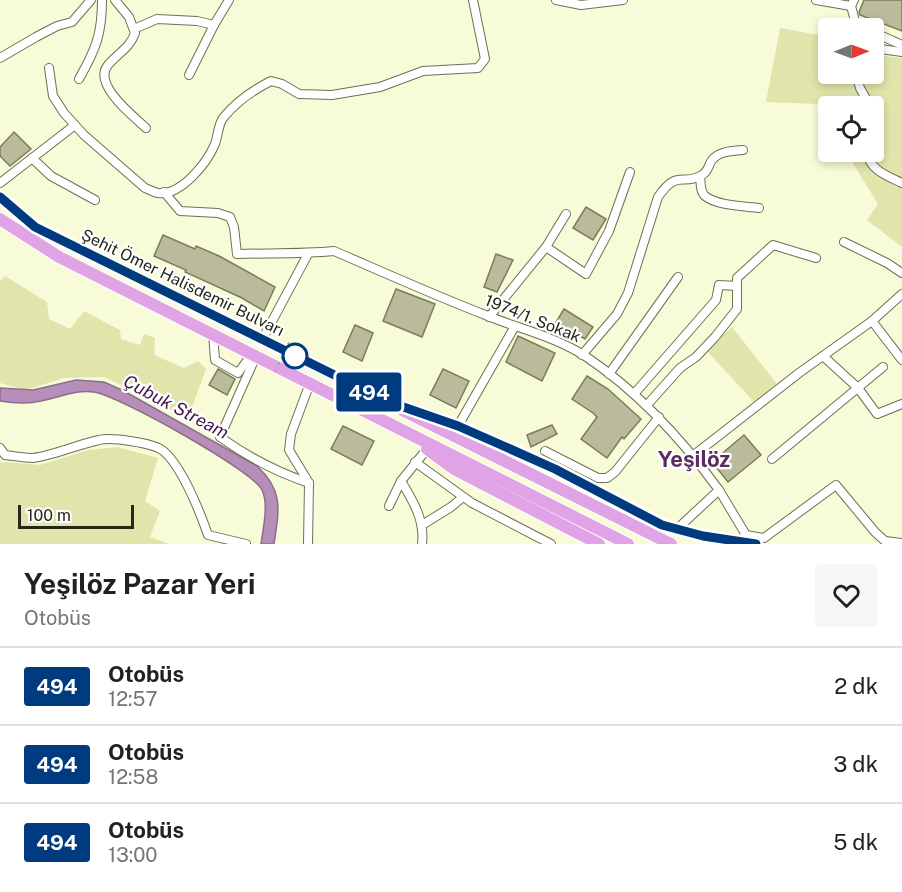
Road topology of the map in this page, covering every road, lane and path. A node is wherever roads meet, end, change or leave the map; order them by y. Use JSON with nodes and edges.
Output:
{"nodes":[{"id":1,"x":91,"y":0,"type":"edge"},
{"id":2,"x":102,"y":0,"type":"edge"},
{"id":3,"x":115,"y":0,"type":"edge"},
{"id":4,"x":229,"y":0,"type":"edge"},
{"id":5,"x":473,"y":0,"type":"edge"},
{"id":6,"x":556,"y":0,"type":"edge"},
{"id":7,"x":618,"y":0,"type":"edge"},
{"id":8,"x":623,"y":0,"type":"edge"},
{"id":9,"x":816,"y":0,"type":"edge"},
{"id":10,"x":852,"y":3,"type":"edge"},
{"id":11,"x":854,"y":18,"type":"edge"},
{"id":12,"x":214,"y":25,"type":"junction"},
{"id":13,"x":134,"y":29,"type":"junction"},
{"id":14,"x":884,"y":37,"type":"edge"},
{"id":15,"x":902,"y":45,"type":"edge"},
{"id":16,"x":884,"y":49,"type":"edge"},
{"id":17,"x":902,"y":51,"type":"edge"},
{"id":18,"x":0,"y":58,"type":"edge"},
{"id":19,"x":49,"y":68,"type":"dead end"},
{"id":20,"x":189,"y":75,"type":"dead end"},
{"id":21,"x":79,"y":79,"type":"dead end"},
{"id":22,"x":75,"y":125,"type":"junction"},
{"id":23,"x":146,"y":128,"type":"dead end"},
{"id":24,"x":743,"y":150,"type":"dead end"},
{"id":25,"x":32,"y":158,"type":"junction"},
{"id":26,"x":870,"y":162,"type":"edge"},
{"id":27,"x":630,"y":172,"type":"dead end"},
{"id":28,"x":700,"y":177,"type":"junction"},
{"id":29,"x":0,"y":183,"type":"edge"},
{"id":30,"x":902,"y":183,"type":"edge"},
{"id":31,"x":164,"y":192,"type":"junction"},
{"id":32,"x":0,"y":197,"type":"edge"},
{"id":33,"x":95,"y":200,"type":"dead end"},
{"id":34,"x":759,"y":208,"type":"dead end"},
{"id":35,"x":566,"y":214,"type":"dead end"},
{"id":36,"x":0,"y":219,"type":"edge"},
{"id":37,"x":844,"y":242,"type":"dead end"},
{"id":38,"x":546,"y":247,"type":"junction"},
{"id":39,"x":308,"y":254,"type":"junction"},
{"id":40,"x":816,"y":258,"type":"dead end"},
{"id":41,"x":902,"y":273,"type":"edge"},
{"id":42,"x":678,"y":277,"type":"dead end"},
{"id":43,"x":736,"y":286,"type":"junction"},
{"id":44,"x":902,"y":294,"type":"edge"},
{"id":45,"x":489,"y":317,"type":"junction"},
{"id":46,"x":872,"y":321,"type":"junction"},
{"id":47,"x":515,"y":326,"type":"junction"},
{"id":48,"x":213,"y":333,"type":"junction"},
{"id":49,"x":262,"y":340,"type":"junction"},
{"id":50,"x":290,"y":342,"type":"dead end"},
{"id":51,"x":254,"y":355,"type":"junction"},
{"id":52,"x":582,"y":355,"type":"junction"},
{"id":53,"x":823,"y":356,"type":"junction"},
{"id":54,"x":902,"y":360,"type":"edge"},
{"id":55,"x":883,"y":367,"type":"dead end"},
{"id":56,"x":275,"y":372,"type":"dead end"},
{"id":57,"x":609,"y":374,"type":"junction"},
{"id":58,"x":310,"y":383,"type":"junction"},
{"id":59,"x":858,"y":388,"type":"junction"},
{"id":60,"x":634,"y":394,"type":"junction"},
{"id":61,"x":389,"y":402,"type":"junction"},
{"id":62,"x":902,"y":404,"type":"edge"},
{"id":63,"x":647,"y":405,"type":"junction"},
{"id":64,"x":659,"y":417,"type":"junction"},
{"id":65,"x":392,"y":424,"type":"junction"},
{"id":66,"x":458,"y":426,"type":"junction"},
{"id":67,"x":427,"y":449,"type":"junction"},
{"id":68,"x":545,"y":452,"type":"dead end"},
{"id":69,"x":2,"y":453,"type":"edge"},
{"id":70,"x":694,"y":455,"type":"junction"},
{"id":71,"x":772,"y":459,"type":"dead end"},
{"id":72,"x":415,"y":462,"type":"junction"},
{"id":73,"x":401,"y":482,"type":"junction"},
{"id":74,"x":309,"y":483,"type":"junction"},
{"id":75,"x":719,"y":490,"type":"junction"},
{"id":76,"x":463,"y":497,"type":"junction"},
{"id":77,"x":389,"y":506,"type":"dead end"},
{"id":78,"x":422,"y":525,"type":"junction"},
{"id":79,"x":677,"y":529,"type":"junction"},
{"id":80,"x":902,"y":543,"type":"edge"},
{"id":81,"x":246,"y":544,"type":"edge"},
{"id":82,"x":308,"y":544,"type":"edge"},
{"id":83,"x":422,"y":544,"type":"edge"},
{"id":84,"x":551,"y":544,"type":"edge"},
{"id":85,"x":599,"y":544,"type":"edge"},
{"id":86,"x":628,"y":544,"type":"edge"},
{"id":87,"x":671,"y":544,"type":"edge"},
{"id":88,"x":756,"y":544,"type":"edge"}],
"edges":[{"from":1,"to":18,"type":"street"},
{"from":2,"to":21,"type":"street"},
{"from":3,"to":13,"type":"street"},
{"from":4,"to":12,"type":"street"},
{"from":5,"to":31,"type":"street"},
{"from":6,"to":7,"type":"street"},
{"from":7,"to":8,"type":"street"},
{"from":9,"to":10,"type":"street"},
{"from":10,"to":11,"type":"street"},
{"from":12,"to":13,"type":"street"},
{"from":12,"to":20,"type":"street"},
{"from":13,"to":23,"type":"street"},
{"from":14,"to":15,"type":"street"},
{"from":16,"to":17,"type":"street"},
{"from":19,"to":22,"type":"street"},
{"from":22,"to":25,"type":"street"},
{"from":22,"to":31,"type":"street"},
{"from":24,"to":28,"type":"street"},
{"from":25,"to":29,"type":"street"},
{"from":25,"to":33,"type":"street"},
{"from":26,"to":30,"type":"street"},
{"from":27,"to":38,"type":"street"},
{"from":28,"to":34,"type":"street"},
{"from":28,"to":52,"type":"street"},
{"from":31,"to":39,"type":"street"},
{"from":32,"to":49,"type":"highway","name":"Şehit Ömer Halisdemir Bulvarı"},
{"from":35,"to":38,"type":"street"},
{"from":36,"to":48,"type":"highway","name":"Şehit Ömer Halisdemir Bulvarı"},
{"from":37,"to":41,"type":"street"},
{"from":38,"to":45,"type":"street"},
{"from":39,"to":45,"type":"street","name":"1974/1. Sokak"},
{"from":39,"to":49,"type":"street"},
{"from":40,"to":43,"type":"street"},
{"from":42,"to":57,"type":"street"},
{"from":43,"to":60,"type":"street"},
{"from":43,"to":63,"type":"street"},
{"from":44,"to":46,"type":"street"},
{"from":45,"to":47,"type":"street","name":"1974/1. Sokak"},
{"from":46,"to":53,"type":"street"},
{"from":46,"to":54,"type":"street"},
{"from":47,"to":52,"type":"street","name":"1974/1. Sokak"},
{"from":47,"to":66,"type":"street"},
{"from":48,"to":51,"type":"highway","name":"Şehit Ömer Halisdemir Bulvarı"},
{"from":48,"to":51,"type":"street"},
{"from":49,"to":61,"type":"highway","name":"Şehit Ömer Halisdemir Bulvarı"},
{"from":50,"to":56,"type":"path","bridge":true},
{"from":51,"to":58,"type":"highway","name":"Şehit Ömer Halisdemir Bulvarı"},
{"from":51,"to":74,"type":"street"},
{"from":52,"to":57,"type":"street","name":"1974/1. Sokak"},
{"from":53,"to":59,"type":"street"},
{"from":53,"to":70,"type":"street"},
{"from":55,"to":59,"type":"street"},
{"from":57,"to":60,"type":"street","name":"1974/1. Sokak"},
{"from":58,"to":65,"type":"highway","name":"Şehit Ömer Halisdemir Bulvarı"},
{"from":58,"to":74,"type":"street"},
{"from":59,"to":62,"type":"street"},
{"from":59,"to":71,"type":"street"},
{"from":60,"to":63,"type":"street","name":"1974/1. Sokak"},
{"from":61,"to":66,"type":"highway","name":"Şehit Ömer Halisdemir Bulvarı"},
{"from":61,"to":87,"type":"highway","name":"Şehit Ömer Halisdemir Bulvarı"},
{"from":63,"to":64,"type":"street","name":"1974/1. Sokak"},
{"from":64,"to":68,"type":"street"},
{"from":64,"to":70,"type":"street","name":"1974/1. Sokak"},
{"from":65,"to":67,"type":"highway"},
{"from":65,"to":86,"type":"highway","name":"Şehit Ömer Halisdemir Bulvarı"},
{"from":66,"to":79,"type":"highway","name":"Şehit Ömer Halisdemir Bulvarı"},
{"from":67,"to":72,"type":"street"},
{"from":67,"to":85,"type":"highway"},
{"from":69,"to":81,"type":"street"},
{"from":70,"to":75,"type":"street","name":"1974/1. Sokak"},
{"from":72,"to":73,"type":"street"},
{"from":72,"to":76,"type":"street"},
{"from":73,"to":77,"type":"street"},
{"from":73,"to":78,"type":"street"},
{"from":74,"to":82,"type":"street"},
{"from":75,"to":79,"type":"street"},
{"from":75,"to":80,"type":"street","name":"1974/1. Sokak"},
{"from":76,"to":78,"type":"street"},
{"from":76,"to":84,"type":"street"},
{"from":78,"to":83,"type":"street"},
{"from":79,"to":88,"type":"highway","name":"Şehit Ömer Halisdemir Bulvarı"}]}
